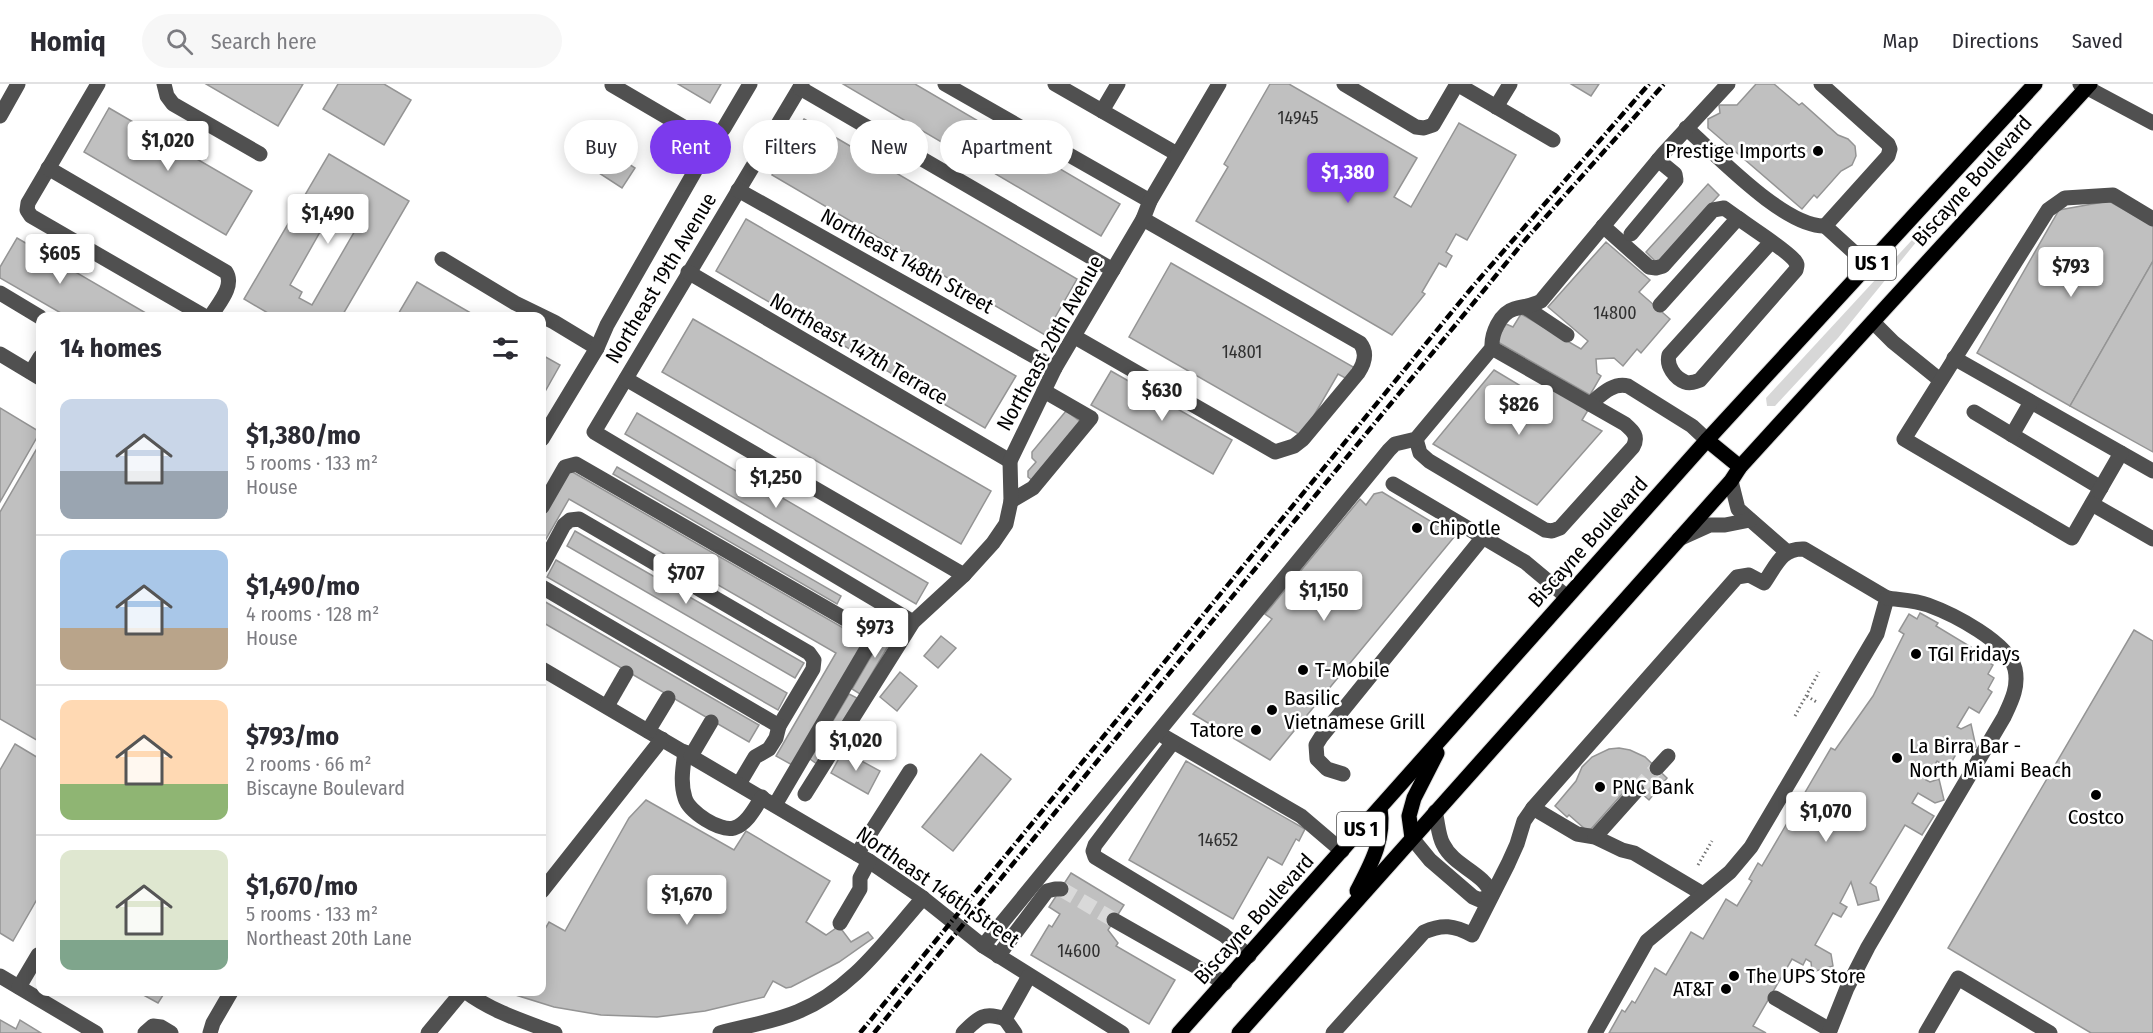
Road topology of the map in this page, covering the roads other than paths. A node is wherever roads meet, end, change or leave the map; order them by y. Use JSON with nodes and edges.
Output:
{"nodes":[{"id":1,"x":18,"y":84,"type":"edge"},
{"id":2,"x":98,"y":84,"type":"edge"},
{"id":3,"x":164,"y":84,"type":"edge"},
{"id":4,"x":750,"y":84,"type":"edge"},
{"id":5,"x":945,"y":84,"type":"edge"},
{"id":6,"x":1055,"y":84,"type":"edge"},
{"id":7,"x":1118,"y":84,"type":"edge"},
{"id":8,"x":1219,"y":84,"type":"edge"},
{"id":9,"x":1344,"y":84,"type":"edge"},
{"id":10,"x":1457,"y":84,"type":"edge"},
{"id":11,"x":1509,"y":84,"type":"edge"},
{"id":12,"x":1728,"y":84,"type":"edge"},
{"id":13,"x":1821,"y":84,"type":"edge"},
{"id":14,"x":2035,"y":84,"type":"edge"},
{"id":15,"x":612,"y":85,"type":"edge"},
{"id":16,"x":2086,"y":85,"type":"edge"},
{"id":17,"x":801,"y":86,"type":"edge"},
{"id":18,"x":1496,"y":107,"type":"junction"},
{"id":19,"x":1102,"y":111,"type":"junction"},
{"id":20,"x":0,"y":116,"type":"edge"},
{"id":21,"x":672,"y":120,"type":"edge"},
{"id":22,"x":729,"y":120,"type":"edge"},
{"id":23,"x":2153,"y":123,"type":"edge"},
{"id":24,"x":1686,"y":128,"type":"junction"},
{"id":25,"x":1553,"y":140,"type":"dead end"},
{"id":26,"x":261,"y":154,"type":"dead end"},
{"id":27,"x":1177,"y":154,"type":"junction"},
{"id":28,"x":1658,"y":160,"type":"junction"},
{"id":29,"x":48,"y":168,"type":"junction"},
{"id":30,"x":693,"y":174,"type":"edge"},
{"id":31,"x":738,"y":190,"type":"junction"},
{"id":32,"x":1150,"y":201,"type":"junction"},
{"id":33,"x":1738,"y":218,"type":"junction"},
{"id":34,"x":1143,"y":219,"type":"junction"},
{"id":35,"x":2153,"y":219,"type":"edge"},
{"id":36,"x":1603,"y":226,"type":"junction"},
{"id":37,"x":1825,"y":226,"type":"junction"},
{"id":38,"x":1631,"y":234,"type":"dead end"},
{"id":39,"x":1771,"y":242,"type":"junction"},
{"id":40,"x":442,"y":259,"type":"dead end"},
{"id":41,"x":1869,"y":266,"type":"junction"},
{"id":42,"x":1113,"y":270,"type":"junction"},
{"id":43,"x":688,"y":272,"type":"junction"},
{"id":44,"x":0,"y":293,"type":"edge"},
{"id":45,"x":1660,"y":305,"type":"dead end"},
{"id":46,"x":1525,"y":308,"type":"junction"},
{"id":47,"x":197,"y":312,"type":"edge"},
{"id":48,"x":213,"y":312,"type":"edge"},
{"id":49,"x":533,"y":312,"type":"edge"},
{"id":50,"x":36,"y":315,"type":"edge"},
{"id":51,"x":546,"y":318,"type":"edge"},
{"id":52,"x":1873,"y":322,"type":"junction"},
{"id":53,"x":1567,"y":335,"type":"dead end"},
{"id":54,"x":1074,"y":337,"type":"junction"},
{"id":55,"x":597,"y":348,"type":"junction"},
{"id":56,"x":1492,"y":348,"type":"junction"},
{"id":57,"x":0,"y":354,"type":"edge"},
{"id":58,"x":1954,"y":358,"type":"junction"},
{"id":59,"x":1055,"y":368,"type":"junction"},
{"id":60,"x":36,"y":375,"type":"edge"},
{"id":61,"x":626,"y":379,"type":"junction"},
{"id":62,"x":1940,"y":380,"type":"junction"},
{"id":63,"x":1044,"y":391,"type":"junction"},
{"id":64,"x":2031,"y":402,"type":"junction"},
{"id":65,"x":1590,"y":404,"type":"junction"},
{"id":66,"x":1974,"y":412,"type":"dead end"},
{"id":67,"x":546,"y":432,"type":"edge"},
{"id":68,"x":2012,"y":435,"type":"junction"},
{"id":69,"x":1416,"y":439,"type":"junction"},
{"id":70,"x":1707,"y":440,"type":"junction"},
{"id":71,"x":2121,"y":453,"type":"junction"},
{"id":72,"x":1010,"y":461,"type":"junction"},
{"id":73,"x":1740,"y":467,"type":"junction"},
{"id":74,"x":2153,"y":471,"type":"edge"},
{"id":75,"x":1731,"y":481,"type":"junction"},
{"id":76,"x":1393,"y":484,"type":"dead end"},
{"id":77,"x":2101,"y":488,"type":"junction"},
{"id":78,"x":546,"y":500,"type":"edge"},
{"id":79,"x":1011,"y":501,"type":"junction"},
{"id":80,"x":2092,"y":504,"type":"junction"},
{"id":81,"x":1750,"y":520,"type":"junction"},
{"id":82,"x":1484,"y":536,"type":"junction"},
{"id":83,"x":1679,"y":539,"type":"junction"},
{"id":84,"x":2153,"y":539,"type":"edge"},
{"id":85,"x":1786,"y":551,"type":"junction"},
{"id":86,"x":546,"y":559,"type":"edge"},
{"id":87,"x":964,"y":575,"type":"junction"},
{"id":88,"x":546,"y":589,"type":"edge"},
{"id":89,"x":1567,"y":597,"type":"junction"},
{"id":90,"x":1887,"y":598,"type":"junction"},
{"id":91,"x":913,"y":622,"type":"junction"},
{"id":92,"x":546,"y":671,"type":"edge"},
{"id":93,"x":626,"y":673,"type":"dead end"},
{"id":94,"x":668,"y":698,"type":"dead end"},
{"id":95,"x":607,"y":706,"type":"junction"},
{"id":96,"x":711,"y":722,"type":"dead end"},
{"id":97,"x":779,"y":726,"type":"junction"},
{"id":98,"x":648,"y":731,"type":"junction"},
{"id":99,"x":1157,"y":732,"type":"junction"},
{"id":100,"x":1446,"y":734,"type":"junction"},
{"id":101,"x":662,"y":739,"type":"junction"},
{"id":102,"x":1173,"y":742,"type":"junction"},
{"id":103,"x":688,"y":754,"type":"junction"},
{"id":104,"x":1668,"y":756,"type":"dead end"},
{"id":105,"x":1657,"y":768,"type":"tunnel mouth"},
{"id":106,"x":910,"y":771,"type":"dead end"},
{"id":107,"x":1343,"y":774,"type":"dead end"},
{"id":108,"x":739,"y":784,"type":"junction"},
{"id":109,"x":1637,"y":790,"type":"tunnel mouth"},
{"id":110,"x":805,"y":794,"type":"dead end"},
{"id":111,"x":768,"y":801,"type":"junction"},
{"id":112,"x":1380,"y":808,"type":"junction"},
{"id":113,"x":1533,"y":808,"type":"junction"},
{"id":114,"x":1435,"y":812,"type":"junction"},
{"id":115,"x":1594,"y":837,"type":"junction"},
{"id":116,"x":1412,"y":838,"type":"junction"},
{"id":117,"x":1342,"y":851,"type":"junction"},
{"id":118,"x":863,"y":857,"type":"junction"},
{"id":119,"x":546,"y":882,"type":"edge"},
{"id":120,"x":1060,"y":889,"type":"dead end"},
{"id":121,"x":1703,"y":894,"type":"junction"},
{"id":122,"x":1492,"y":895,"type":"junction"},
{"id":123,"x":923,"y":898,"type":"junction"},
{"id":124,"x":1346,"y":912,"type":"junction"},
{"id":125,"x":1114,"y":920,"type":"tunnel mouth"},
{"id":126,"x":840,"y":923,"type":"dead end"},
{"id":127,"x":983,"y":946,"type":"junction"},
{"id":128,"x":998,"y":956,"type":"junction"},
{"id":129,"x":1249,"y":956,"type":"junction"},
{"id":130,"x":36,"y":958,"type":"edge"},
{"id":131,"x":0,"y":976,"type":"edge"},
{"id":132,"x":1029,"y":976,"type":"junction"},
{"id":133,"x":1225,"y":983,"type":"junction"},
{"id":134,"x":19,"y":987,"type":"junction"},
{"id":135,"x":54,"y":996,"type":"edge"},
{"id":136,"x":229,"y":996,"type":"edge"},
{"id":137,"x":460,"y":996,"type":"edge"},
{"id":138,"x":470,"y":996,"type":"edge"},
{"id":139,"x":1775,"y":998,"type":"dead end"},
{"id":140,"x":48,"y":1005,"type":"junction"},
{"id":141,"x":783,"y":1017,"type":"junction"},
{"id":142,"x":1005,"y":1019,"type":"junction"},
{"id":143,"x":1829,"y":1031,"type":"edge"},
{"id":144,"x":96,"y":1033,"type":"edge"},
{"id":145,"x":145,"y":1033,"type":"edge"},
{"id":146,"x":171,"y":1033,"type":"edge"},
{"id":147,"x":210,"y":1033,"type":"edge"},
{"id":148,"x":428,"y":1033,"type":"edge"},
{"id":149,"x":555,"y":1033,"type":"edge"},
{"id":150,"x":720,"y":1033,"type":"edge"},
{"id":151,"x":783,"y":1033,"type":"edge"},
{"id":152,"x":963,"y":1033,"type":"edge"},
{"id":153,"x":1015,"y":1033,"type":"edge"},
{"id":154,"x":1122,"y":1033,"type":"edge"},
{"id":155,"x":1179,"y":1033,"type":"edge"},
{"id":156,"x":1239,"y":1033,"type":"edge"},
{"id":157,"x":1334,"y":1033,"type":"edge"},
{"id":158,"x":1595,"y":1033,"type":"edge"},
{"id":159,"x":1926,"y":1033,"type":"edge"},
{"id":160,"x":2050,"y":1033,"type":"edge"}],
"edges":[{"from":1,"to":20,"type":"street"},
{"from":2,"to":29,"type":"street"},
{"from":3,"to":26,"type":"street"},
{"from":4,"to":22,"type":"street"},
{"from":5,"to":32,"type":"street"},
{"from":6,"to":19,"type":"street"},
{"from":7,"to":19,"type":"street"},
{"from":8,"to":27,"type":"street","name":"Northeast 20th Avenue"},
{"from":9,"to":10,"type":"street"},
{"from":10,"to":18,"type":"street"},
{"from":11,"to":18,"type":"street"},
{"from":12,"to":24,"type":"street"},
{"from":13,"to":37,"type":"street"},
{"from":14,"to":41,"type":"main road","name":"Biscayne Boulevard","number":"US 1"},
{"from":15,"to":21,"type":"street"},
{"from":16,"to":23,"type":"street"},
{"from":16,"to":52,"type":"main road","name":"Biscayne Boulevard","number":"US 1"},
{"from":17,"to":31,"type":"street","name":"Northeast 19th Avenue"},
{"from":17,"to":42,"type":"street"},
{"from":18,"to":25,"type":"street"},
{"from":19,"to":27,"type":"street"},
{"from":24,"to":28,"type":"street"},
{"from":24,"to":37,"type":"street"},
{"from":27,"to":32,"type":"street","name":"Northeast 20th Avenue"},
{"from":28,"to":36,"type":"street"},
{"from":28,"to":38,"type":"street"},
{"from":29,"to":47,"type":"street"},
{"from":29,"to":48,"type":"street"},
{"from":30,"to":55,"type":"street"},
{"from":31,"to":43,"type":"street","name":"Northeast 19th Avenue"},
{"from":31,"to":59,"type":"street","name":"Northeast 148th Street"},
{"from":32,"to":34,"type":"street","name":"Northeast 20th Avenue"},
{"from":33,"to":36,"type":"street"},
{"from":33,"to":39,"type":"street"},
{"from":33,"to":45,"type":"street"},
{"from":34,"to":42,"type":"street","name":"Northeast 20th Avenue"},
{"from":34,"to":54,"type":"street"},
{"from":35,"to":58,"type":"street"},
{"from":36,"to":46,"type":"street"},
{"from":37,"to":41,"type":"street"},
{"from":39,"to":39,"type":"street"},
{"from":40,"to":49,"type":"street"},
{"from":41,"to":70,"type":"main road","name":"Biscayne Boulevard","number":"US 1"},
{"from":42,"to":54,"type":"street","name":"Northeast 20th Avenue"},
{"from":43,"to":61,"type":"street","name":"Northeast 19th Avenue"},
{"from":43,"to":72,"type":"street","name":"Northeast 147th Terrace"},
{"from":44,"to":50,"type":"street"},
{"from":46,"to":53,"type":"street"},
{"from":46,"to":56,"type":"street"},
{"from":51,"to":55,"type":"street"},
{"from":52,"to":62,"type":"street"},
{"from":52,"to":73,"type":"main road","name":"Biscayne Boulevard","number":"US 1"},
{"from":54,"to":59,"type":"street","name":"Northeast 20th Avenue"},
{"from":55,"to":67,"type":"street"},
{"from":56,"to":65,"type":"street"},
{"from":56,"to":69,"type":"street"},
{"from":57,"to":60,"type":"street"},
{"from":58,"to":62,"type":"street"},
{"from":58,"to":64,"type":"street"},
{"from":59,"to":63,"type":"street","name":"Northeast 20th Avenue"},
{"from":61,"to":87,"type":"street"},
{"from":61,"to":91,"type":"street","name":"Northeast 19th Avenue"},
{"from":62,"to":80,"type":"street"},
{"from":63,"to":72,"type":"street","name":"Northeast 20th Avenue"},
{"from":63,"to":79,"type":"street"},
{"from":64,"to":68,"type":"street"},
{"from":64,"to":71,"type":"street"},
{"from":65,"to":69,"type":"street"},
{"from":65,"to":70,"type":"street"},
{"from":66,"to":68,"type":"street"},
{"from":68,"to":77,"type":"street"},
{"from":69,"to":99,"type":"street"},
{"from":70,"to":73,"type":"main road"},
{"from":70,"to":89,"type":"main road","name":"Biscayne Boulevard","number":"US 1"},
{"from":71,"to":74,"type":"street"},
{"from":71,"to":77,"type":"street"},
{"from":72,"to":79,"type":"street","name":"Northeast 20th Avenue"},
{"from":73,"to":75,"type":"main road","name":"Biscayne Boulevard","number":"US 1"},
{"from":75,"to":81,"type":"street"},
{"from":75,"to":83,"type":"main road","name":"Biscayne Boulevard","number":"US 1"},
{"from":76,"to":82,"type":"street"},
{"from":77,"to":80,"type":"street"},
{"from":78,"to":111,"type":"street"},
{"from":79,"to":87,"type":"street","name":"Northeast 20th Avenue"},
{"from":80,"to":84,"type":"street"},
{"from":81,"to":83,"type":"street"},
{"from":81,"to":85,"type":"street"},
{"from":82,"to":89,"type":"street"},
{"from":82,"to":107,"type":"street"},
{"from":83,"to":114,"type":"main road","name":"Biscayne Boulevard","number":"US 1"},
{"from":85,"to":90,"type":"street"},
{"from":85,"to":113,"type":"street"},
{"from":86,"to":97,"type":"street"},
{"from":87,"to":91,"type":"street","name":"Northeast 20th Avenue"},
{"from":88,"to":97,"type":"street"},
{"from":89,"to":100,"type":"main road","name":"Biscayne Boulevard","number":"US 1"},
{"from":90,"to":121,"type":"street"},
{"from":90,"to":143,"type":"street"},
{"from":91,"to":110,"type":"street","name":"Northeast 20th Avenue"},
{"from":92,"to":95,"type":"street","name":"Northeast 146th Street"},
{"from":93,"to":95,"type":"street"},
{"from":94,"to":98,"type":"street"},
{"from":95,"to":98,"type":"street","name":"Northeast 146th Street"},
{"from":96,"to":103,"type":"street"},
{"from":97,"to":108,"type":"street"},
{"from":98,"to":101,"type":"street","name":"Northeast 146th Street"},
{"from":99,"to":102,"type":"street"},
{"from":99,"to":127,"type":"street"},
{"from":100,"to":112,"type":"main road","name":"Biscayne Boulevard","number":"US 1"},
{"from":100,"to":116,"type":"main road"},
{"from":101,"to":103,"type":"street","name":"Northeast 146th Street"},
{"from":101,"to":119,"type":"street"},
{"from":102,"to":117,"type":"street"},
{"from":102,"to":129,"type":"street"},
{"from":103,"to":108,"type":"street","name":"Northeast 146th Street"},
{"from":103,"to":111,"type":"street"},
{"from":104,"to":105,"type":"street"},
{"from":106,"to":118,"type":"street"},
{"from":108,"to":111,"type":"street","name":"Northeast 146th Street"},
{"from":109,"to":115,"type":"street"},
{"from":111,"to":118,"type":"street","name":"Northeast 146th Street"},
{"from":112,"to":117,"type":"main road","name":"Biscayne Boulevard","number":"US 1"},
{"from":112,"to":124,"type":"main road"},
{"from":113,"to":115,"type":"street"},
{"from":113,"to":122,"type":"street"},
{"from":114,"to":116,"type":"main road","name":"Biscayne Boulevard","number":"US 1"},
{"from":114,"to":122,"type":"street"},
{"from":115,"to":121,"type":"street"},
{"from":116,"to":122,"type":"street"},
{"from":116,"to":124,"type":"main road","name":"Biscayne Boulevard","number":"US 1"},
{"from":117,"to":129,"type":"main road","name":"Biscayne Boulevard","number":"US 1"},
{"from":118,"to":123,"type":"street","name":"Northeast 146th Street"},
{"from":118,"to":126,"type":"street"},
{"from":120,"to":128,"type":"street"},
{"from":121,"to":158,"type":"street"},
{"from":122,"to":157,"type":"street"},
{"from":123,"to":127,"type":"street","name":"Northeast 146th Street"},
{"from":123,"to":141,"type":"street"},
{"from":124,"to":156,"type":"main road","name":"Biscayne Boulevard","number":"US 1"},
{"from":125,"to":133,"type":"street"},
{"from":127,"to":128,"type":"street","name":"Northeast 146th Street"},
{"from":128,"to":132,"type":"street","name":"Northeast 146th Street"},
{"from":129,"to":133,"type":"main road","name":"Biscayne Boulevard","number":"US 1"},
{"from":130,"to":134,"type":"street"},
{"from":131,"to":134,"type":"street"},
{"from":132,"to":142,"type":"street"},
{"from":132,"to":154,"type":"street","name":"Northeast 146th Street"},
{"from":133,"to":155,"type":"main road","name":"Biscayne Boulevard","number":"US 1"},
{"from":134,"to":140,"type":"street"},
{"from":135,"to":140,"type":"street"},
{"from":136,"to":147,"type":"street"},
{"from":137,"to":148,"type":"street"},
{"from":138,"to":149,"type":"street"},
{"from":139,"to":143,"type":"street"},
{"from":140,"to":144,"type":"street"},
{"from":141,"to":150,"type":"street"},
{"from":141,"to":151,"type":"street"},
{"from":142,"to":152,"type":"street"},
{"from":142,"to":153,"type":"street"},
{"from":145,"to":146,"type":"street"},
{"from":159,"to":160,"type":"street"}]}
